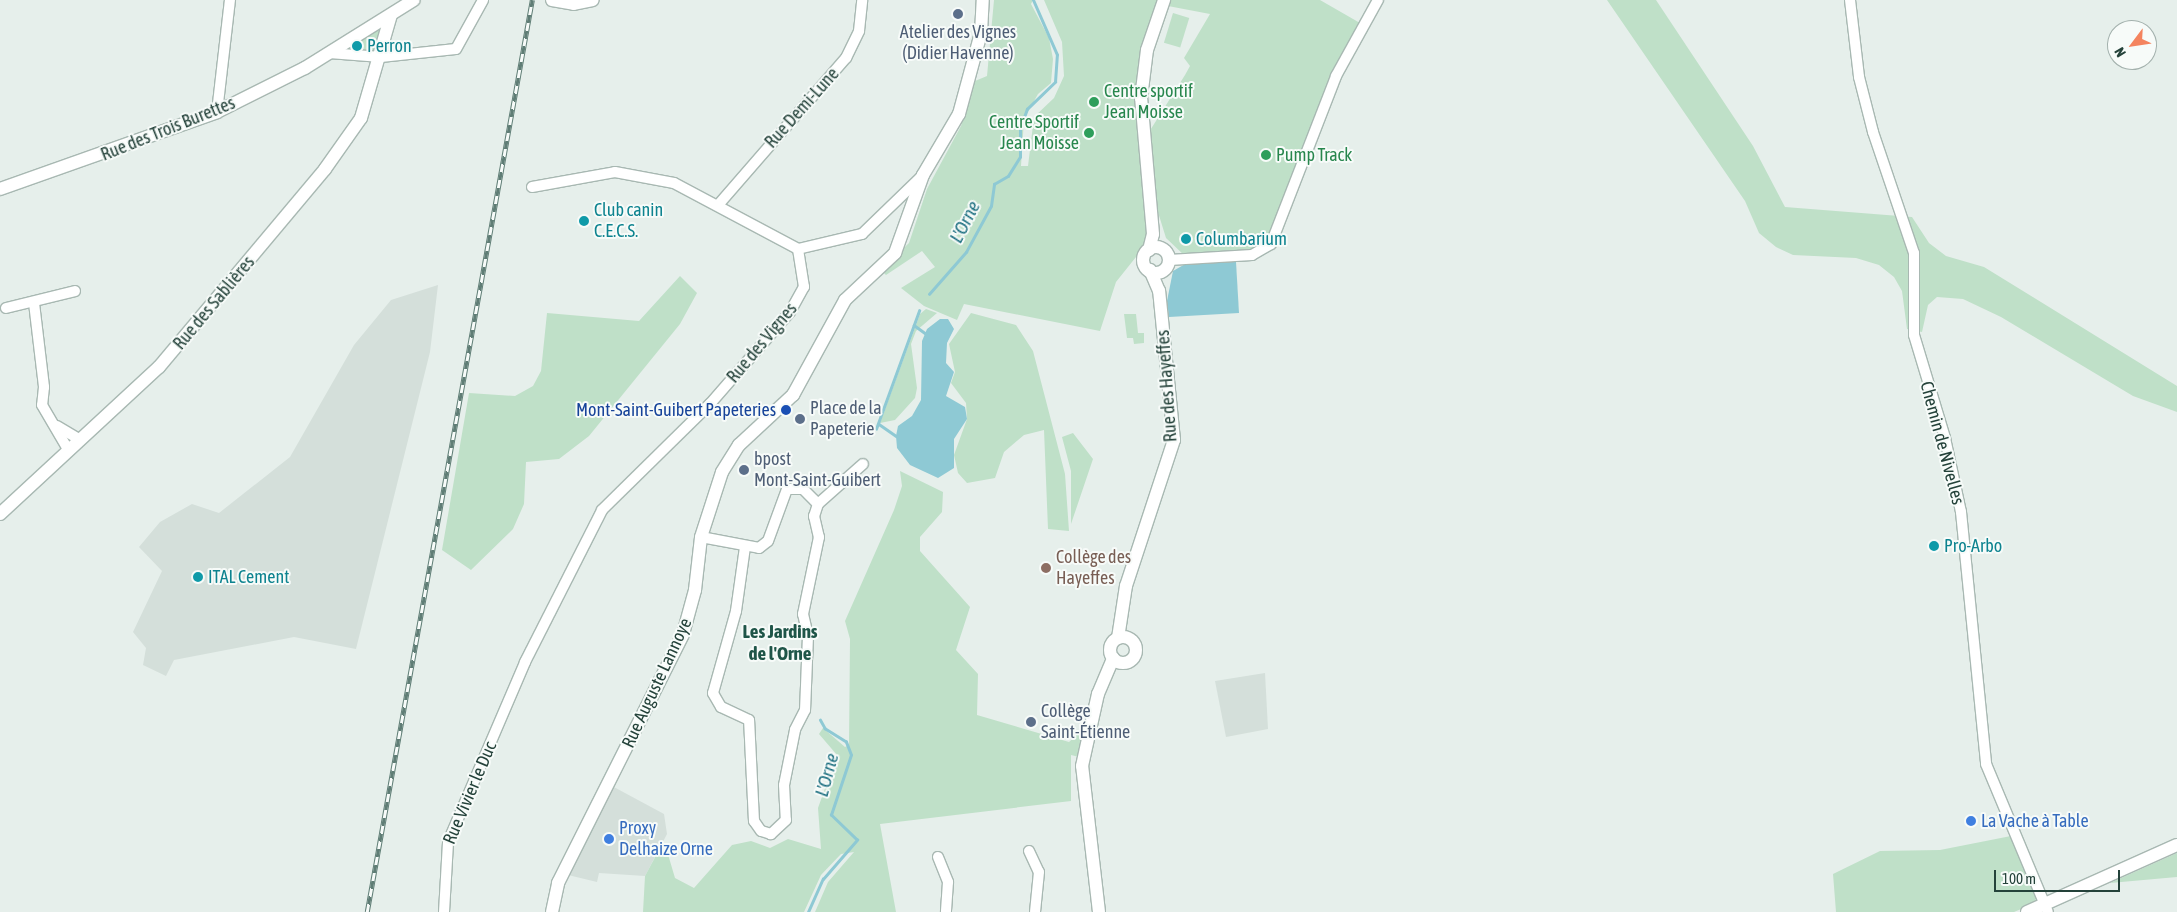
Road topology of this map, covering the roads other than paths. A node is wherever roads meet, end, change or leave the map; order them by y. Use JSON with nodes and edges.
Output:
{"nodes":[{"id":1,"x":230,"y":0,"type":"edge"},
{"id":2,"x":414,"y":0,"type":"edge"},
{"id":3,"x":483,"y":0,"type":"edge"},
{"id":4,"x":593,"y":0,"type":"edge"},
{"id":5,"x":862,"y":0,"type":"edge"},
{"id":6,"x":983,"y":0,"type":"edge"},
{"id":7,"x":1164,"y":0,"type":"edge"},
{"id":8,"x":1378,"y":0,"type":"edge"},
{"id":9,"x":1850,"y":0,"type":"edge"},
{"id":10,"x":566,"y":1,"type":"edge"},
{"id":11,"x":391,"y":15,"type":"junction"},
{"id":12,"x":329,"y":53,"type":"junction"},
{"id":13,"x":381,"y":57,"type":"junction"},
{"id":14,"x":217,"y":112,"type":"junction"},
{"id":15,"x":923,"y":175,"type":"junction"},
{"id":16,"x":532,"y":186,"type":"dead end"},
{"id":17,"x":0,"y":189,"type":"edge"},
{"id":18,"x":719,"y":204,"type":"junction"},
{"id":19,"x":798,"y":249,"type":"junction"},
{"id":20,"x":1155,"y":249,"type":"junction"},
{"id":21,"x":1167,"y":264,"type":"junction"},
{"id":22,"x":1150,"y":270,"type":"junction"},
{"id":23,"x":76,"y":291,"type":"dead end"},
{"id":24,"x":1159,"y":291,"type":"junction"},
{"id":25,"x":34,"y":303,"type":"junction"},
{"id":26,"x":6,"y":308,"type":"dead end"},
{"id":27,"x":57,"y":426,"type":"junction"},
{"id":28,"x":80,"y":440,"type":"junction"},
{"id":29,"x":69,"y":451,"type":"junction"},
{"id":30,"x":863,"y":464,"type":"dead end"},
{"id":31,"x":818,"y":504,"type":"junction"},
{"id":32,"x":0,"y":514,"type":"edge"},
{"id":33,"x":701,"y":537,"type":"junction"},
{"id":34,"x":745,"y":547,"type":"junction"},
{"id":35,"x":1122,"y":638,"type":"junction"},
{"id":36,"x":1118,"y":660,"type":"junction"},
{"id":37,"x":506,"y":705,"type":"joint"},
{"id":38,"x":2177,"y":845,"type":"edge"},
{"id":39,"x":1029,"y":851,"type":"dead end"},
{"id":40,"x":938,"y":857,"type":"dead end"},
{"id":41,"x":2046,"y":908,"type":"edge"},
{"id":42,"x":444,"y":912,"type":"edge"},
{"id":43,"x":552,"y":912,"type":"edge"},
{"id":44,"x":946,"y":912,"type":"edge"},
{"id":45,"x":1035,"y":912,"type":"edge"},
{"id":46,"x":1099,"y":912,"type":"edge"},
{"id":47,"x":2027,"y":912,"type":"edge"}],
"edges":[{"from":1,"to":14,"type":"street"},
{"from":2,"to":11,"type":"street","name":"Rue des Trois Burettes"},
{"from":3,"to":13,"type":"street"},
{"from":4,"to":10,"type":"street"},
{"from":5,"to":18,"type":"street","name":"Rue Demi-Lune"},
{"from":6,"to":15,"type":"street"},
{"from":7,"to":20,"type":"street"},
{"from":8,"to":21,"type":"street"},
{"from":9,"to":41,"type":"street","name":"Chemin de Nivelles"},
{"from":11,"to":12,"type":"street","name":"Rue des Trois Burettes"},
{"from":11,"to":13,"type":"street","name":"Rue des Sablières"},
{"from":12,"to":13,"type":"street"},
{"from":12,"to":14,"type":"street","name":"Rue des Trois Burettes"},
{"from":13,"to":28,"type":"street","name":"Rue des Sablières"},
{"from":14,"to":17,"type":"street","name":"Rue des Trois Burettes"},
{"from":15,"to":19,"type":"street"},
{"from":15,"to":33,"type":"street","name":"Rue Auguste Lannoye"},
{"from":16,"to":18,"type":"street"},
{"from":18,"to":19,"type":"street"},
{"from":19,"to":37,"type":"street","name":"Rue des Vignes"},
{"from":20,"to":21,"type":"street"},
{"from":20,"to":22,"type":"street"},
{"from":21,"to":22,"type":"street"},
{"from":21,"to":24,"type":"street","name":"Rue des Hayeffes"},
{"from":22,"to":24,"type":"street","name":"Rue des Hayeffes"},
{"from":23,"to":25,"type":"street"},
{"from":24,"to":35,"type":"street","name":"Rue des Hayeffes"},
{"from":25,"to":26,"type":"street"},
{"from":25,"to":27,"type":"street"},
{"from":27,"to":28,"type":"street"},
{"from":27,"to":29,"type":"street"},
{"from":28,"to":29,"type":"street","name":"Rue des Sablières"},
{"from":29,"to":32,"type":"street","name":"Rue des Sablières"},
{"from":30,"to":31,"type":"street"},
{"from":31,"to":34,"type":"street"},
{"from":31,"to":34,"type":"street"},
{"from":33,"to":34,"type":"street"},
{"from":33,"to":43,"type":"street","name":"Rue Auguste Lannoye"},
{"from":35,"to":36,"type":"street"},
{"from":35,"to":36,"type":"street"},
{"from":36,"to":46,"type":"street"},
{"from":37,"to":42,"type":"street","name":"Rue Vivier le Duc"},
{"from":38,"to":41,"type":"street"},
{"from":39,"to":45,"type":"street"},
{"from":40,"to":44,"type":"street"},
{"from":41,"to":47,"type":"street"}]}
